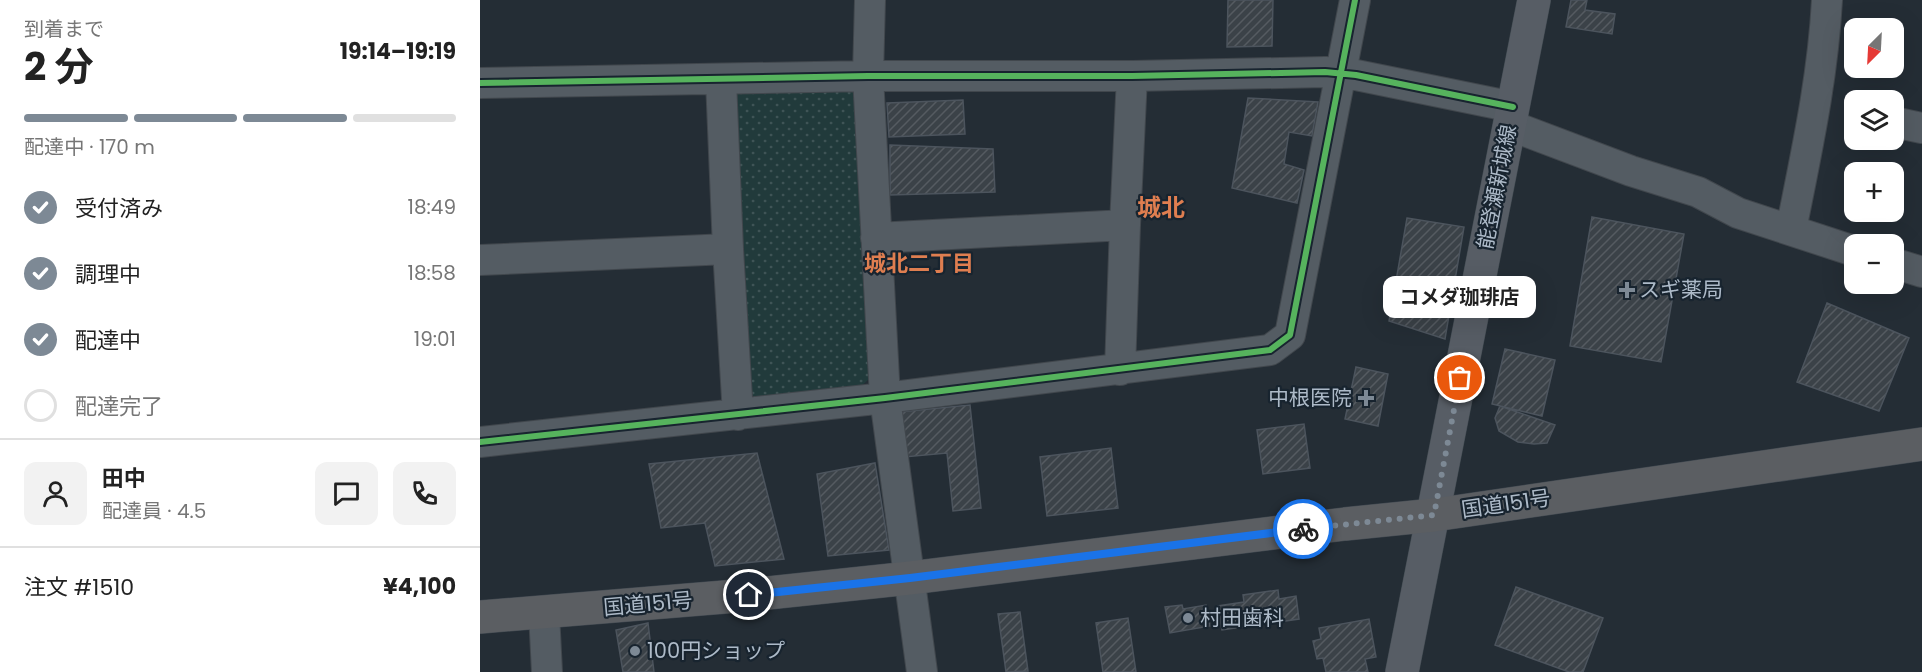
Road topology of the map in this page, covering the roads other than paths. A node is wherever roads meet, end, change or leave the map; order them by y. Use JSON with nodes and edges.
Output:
{"nodes":[{"id":1,"x":870,"y":0,"type":"edge"},
{"id":2,"x":1354,"y":0,"type":"edge"},
{"id":3,"x":1534,"y":0,"type":"edge"},
{"id":4,"x":1827,"y":0,"type":"edge"},
{"id":5,"x":1340,"y":72,"type":"junction"},
{"id":6,"x":868,"y":76,"type":"junction"},
{"id":7,"x":1132,"y":76,"type":"junction"},
{"id":8,"x":721,"y":80,"type":"junction"},
{"id":9,"x":480,"y":83,"type":"edge"},
{"id":10,"x":1511,"y":116,"type":"junction"},
{"id":11,"x":1125,"y":225,"type":"junction"},
{"id":12,"x":1791,"y":230,"type":"junction"},
{"id":13,"x":876,"y":238,"type":"junction"},
{"id":14,"x":1844,"y":247,"type":"edge"},
{"id":15,"x":728,"y":249,"type":"junction"},
{"id":16,"x":480,"y":260,"type":"edge"},
{"id":17,"x":1904,"y":266,"type":"edge"},
{"id":18,"x":1922,"y":272,"type":"edge"},
{"id":19,"x":1120,"y":370,"type":"junction"},
{"id":20,"x":885,"y":398,"type":"junction"},
{"id":21,"x":738,"y":415,"type":"junction"},
{"id":22,"x":480,"y":442,"type":"edge"},
{"id":23,"x":1922,"y":444,"type":"edge"},
{"id":24,"x":1434,"y":515,"type":"junction"},
{"id":25,"x":910,"y":578,"type":"junction"},
{"id":26,"x":544,"y":613,"type":"junction"},
{"id":27,"x":480,"y":617,"type":"edge"},
{"id":28,"x":548,"y":672,"type":"edge"},
{"id":29,"x":922,"y":672,"type":"edge"},
{"id":30,"x":1402,"y":672,"type":"edge"}],
"edges":[{"from":1,"to":6,"type":"street"},
{"from":2,"to":5,"type":"street"},
{"from":3,"to":10,"type":"main road","name":"能登瀬新城線"},
{"from":4,"to":12,"type":"street"},
{"from":5,"to":7,"type":"street"},
{"from":5,"to":10,"type":"street"},
{"from":5,"to":19,"type":"street"},
{"from":6,"to":7,"type":"street"},
{"from":6,"to":8,"type":"street"},
{"from":6,"to":13,"type":"street"},
{"from":7,"to":11,"type":"street"},
{"from":8,"to":9,"type":"street"},
{"from":8,"to":15,"type":"street"},
{"from":10,"to":12,"type":"street"},
{"from":10,"to":24,"type":"main road","name":"能登瀬新城線"},
{"from":11,"to":13,"type":"street"},
{"from":11,"to":19,"type":"street"},
{"from":12,"to":14,"type":"street"},
{"from":13,"to":20,"type":"street"},
{"from":15,"to":16,"type":"street"},
{"from":15,"to":21,"type":"street"},
{"from":17,"to":18,"type":"street"},
{"from":19,"to":20,"type":"street"},
{"from":20,"to":21,"type":"street"},
{"from":20,"to":25,"type":"street"},
{"from":21,"to":22,"type":"street"},
{"from":23,"to":24,"type":"highway","name":"国道151号"},
{"from":24,"to":25,"type":"highway","name":"国道151号"},
{"from":24,"to":30,"type":"main road","name":"能登瀬新城線"},
{"from":25,"to":26,"type":"highway","name":"国道151号"},
{"from":25,"to":29,"type":"street"},
{"from":26,"to":27,"type":"highway","name":"国道151号"},
{"from":26,"to":28,"type":"street"}]}
